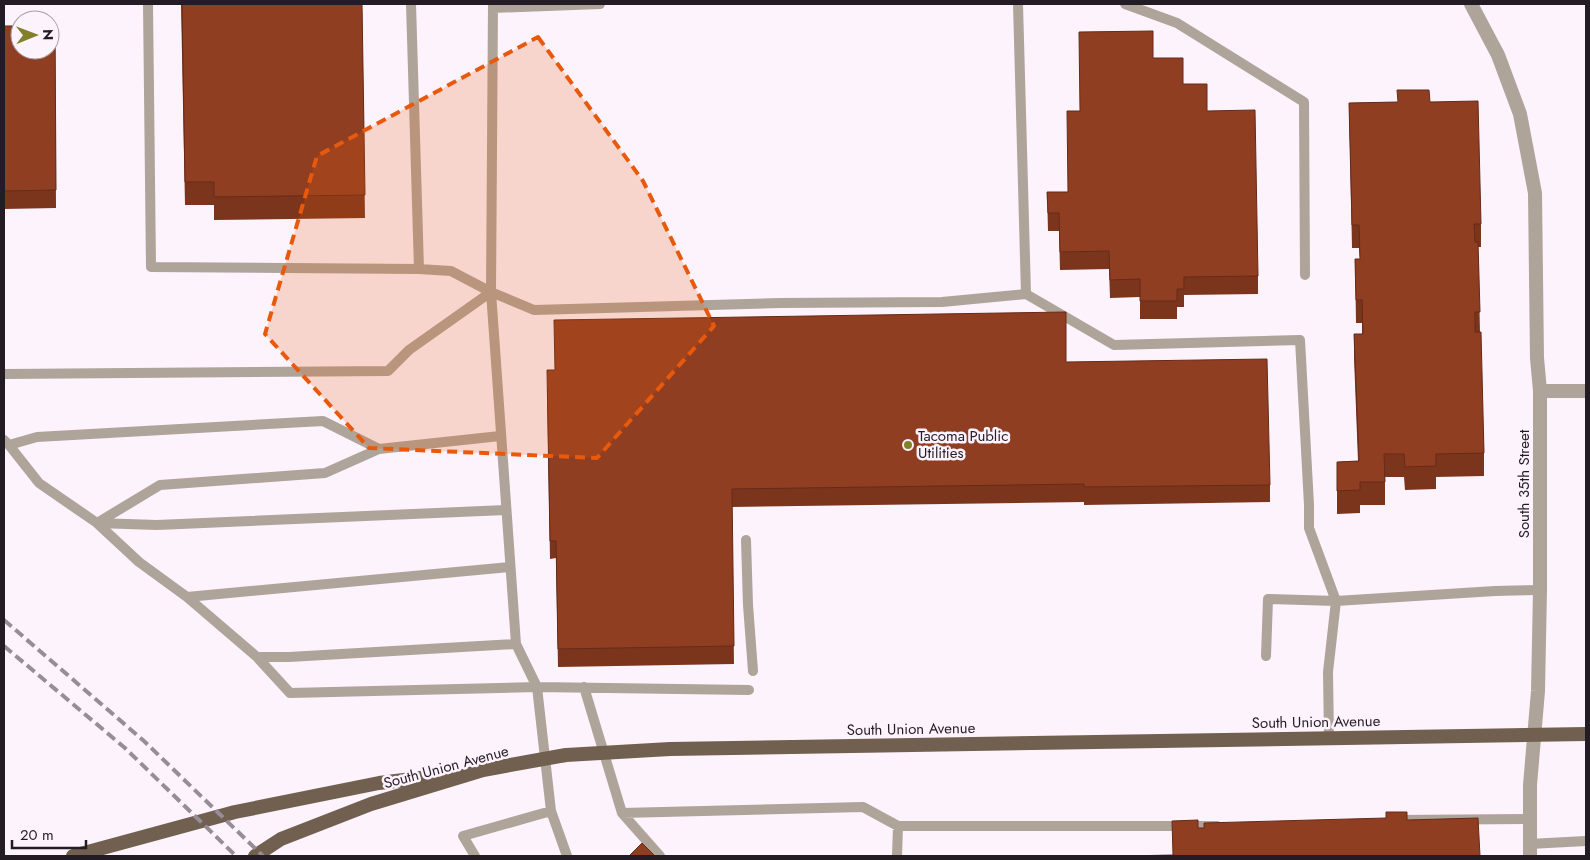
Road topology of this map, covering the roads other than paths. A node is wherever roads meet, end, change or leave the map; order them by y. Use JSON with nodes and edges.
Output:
{"nodes":[{"id":1,"x":148,"y":4,"type":"edge"},
{"id":2,"x":411,"y":4,"type":"edge"},
{"id":3,"x":600,"y":4,"type":"edge"},
{"id":4,"x":1018,"y":4,"type":"edge"},
{"id":5,"x":1124,"y":4,"type":"edge"},
{"id":6,"x":1471,"y":4,"type":"edge"},
{"id":7,"x":493,"y":6,"type":"edge"},
{"id":8,"x":419,"y":269,"type":"junction"},
{"id":9,"x":1305,"y":275,"type":"dead end"},
{"id":10,"x":491,"y":292,"type":"junction"},
{"id":11,"x":1026,"y":294,"type":"junction"},
{"id":12,"x":4,"y":374,"type":"edge"},
{"id":13,"x":1540,"y":391,"type":"junction"},
{"id":14,"x":1586,"y":391,"type":"edge"},
{"id":15,"x":500,"y":436,"type":"junction"},
{"id":16,"x":6,"y":442,"type":"edge"},
{"id":17,"x":379,"y":449,"type":"junction"},
{"id":18,"x":506,"y":510,"type":"junction"},
{"id":19,"x":97,"y":523,"type":"junction"},
{"id":20,"x":746,"y":540,"type":"dead end"},
{"id":21,"x":510,"y":567,"type":"junction"},
{"id":22,"x":1540,"y":590,"type":"junction"},
{"id":23,"x":187,"y":597,"type":"junction"},
{"id":24,"x":1336,"y":601,"type":"junction"},
{"id":25,"x":516,"y":644,"type":"junction"},
{"id":26,"x":257,"y":656,"type":"junction"},
{"id":27,"x":1266,"y":656,"type":"dead end"},
{"id":28,"x":753,"y":671,"type":"dead end"},
{"id":29,"x":537,"y":686,"type":"junction"},
{"id":30,"x":584,"y":687,"type":"junction"},
{"id":31,"x":749,"y":690,"type":"dead end"},
{"id":32,"x":1534,"y":734,"type":"junction"},
{"id":33,"x":1586,"y":734,"type":"edge"},
{"id":34,"x":1330,"y":738,"type":"junction"},
{"id":35,"x":483,"y":770,"type":"junction"},
{"id":36,"x":550,"y":812,"type":"junction"},
{"id":37,"x":622,"y":813,"type":"junction"},
{"id":38,"x":1530,"y":819,"type":"junction"},
{"id":39,"x":1382,"y":821,"type":"edge"},
{"id":40,"x":898,"y":826,"type":"junction"},
{"id":41,"x":1223,"y":826,"type":"edge"},
{"id":42,"x":1586,"y":842,"type":"edge"},
{"id":43,"x":1530,"y":850,"type":"edge"},
{"id":44,"x":73,"y":856,"type":"edge"},
{"id":45,"x":255,"y":856,"type":"edge"},
{"id":46,"x":475,"y":856,"type":"edge"},
{"id":47,"x":568,"y":856,"type":"edge"},
{"id":48,"x":660,"y":856,"type":"edge"},
{"id":49,"x":897,"y":856,"type":"edge"}],
"edges":[{"from":1,"to":8,"type":"lane"},
{"from":2,"to":8,"type":"lane"},
{"from":3,"to":7,"type":"lane"},
{"from":4,"to":11,"type":"lane"},
{"from":5,"to":9,"type":"lane"},
{"from":6,"to":13,"type":"street","name":"South 35th Street"},
{"from":7,"to":10,"type":"lane"},
{"from":8,"to":10,"type":"lane"},
{"from":10,"to":11,"type":"lane"},
{"from":10,"to":12,"type":"lane"},
{"from":10,"to":15,"type":"lane"},
{"from":11,"to":24,"type":"lane"},
{"from":13,"to":14,"type":"street"},
{"from":13,"to":22,"type":"street","name":"South 35th Street"},
{"from":15,"to":17,"type":"lane"},
{"from":15,"to":18,"type":"lane"},
{"from":16,"to":17,"type":"lane"},
{"from":16,"to":19,"type":"lane"},
{"from":17,"to":19,"type":"lane"},
{"from":18,"to":19,"type":"lane"},
{"from":18,"to":21,"type":"lane"},
{"from":19,"to":23,"type":"lane"},
{"from":20,"to":28,"type":"lane"},
{"from":21,"to":23,"type":"lane"},
{"from":21,"to":25,"type":"lane"},
{"from":22,"to":24,"type":"lane"},
{"from":22,"to":32,"type":"street","name":"South 35th Street"},
{"from":23,"to":26,"type":"lane"},
{"from":24,"to":27,"type":"lane"},
{"from":24,"to":34,"type":"lane"},
{"from":25,"to":26,"type":"lane"},
{"from":25,"to":29,"type":"lane"},
{"from":26,"to":29,"type":"lane"},
{"from":29,"to":30,"type":"lane"},
{"from":29,"to":36,"type":"lane"},
{"from":30,"to":31,"type":"lane"},
{"from":30,"to":37,"type":"lane"},
{"from":32,"to":33,"type":"main road","name":"South Union Avenue"},
{"from":32,"to":34,"type":"main road","name":"South Union Avenue"},
{"from":32,"to":38,"type":"street","name":"South 35th Street"},
{"from":34,"to":35,"type":"main road","name":"South Union Avenue"},
{"from":35,"to":44,"type":"main road"},
{"from":35,"to":45,"type":"main road","name":"South Union Avenue"},
{"from":36,"to":46,"type":"lane"},
{"from":36,"to":47,"type":"lane"},
{"from":37,"to":40,"type":"lane"},
{"from":37,"to":48,"type":"lane"},
{"from":38,"to":39,"type":"lane"},
{"from":38,"to":43,"type":"street","name":"South 35th Street"},
{"from":40,"to":41,"type":"lane"},
{"from":40,"to":49,"type":"lane"},
{"from":42,"to":43,"type":"lane"}]}
